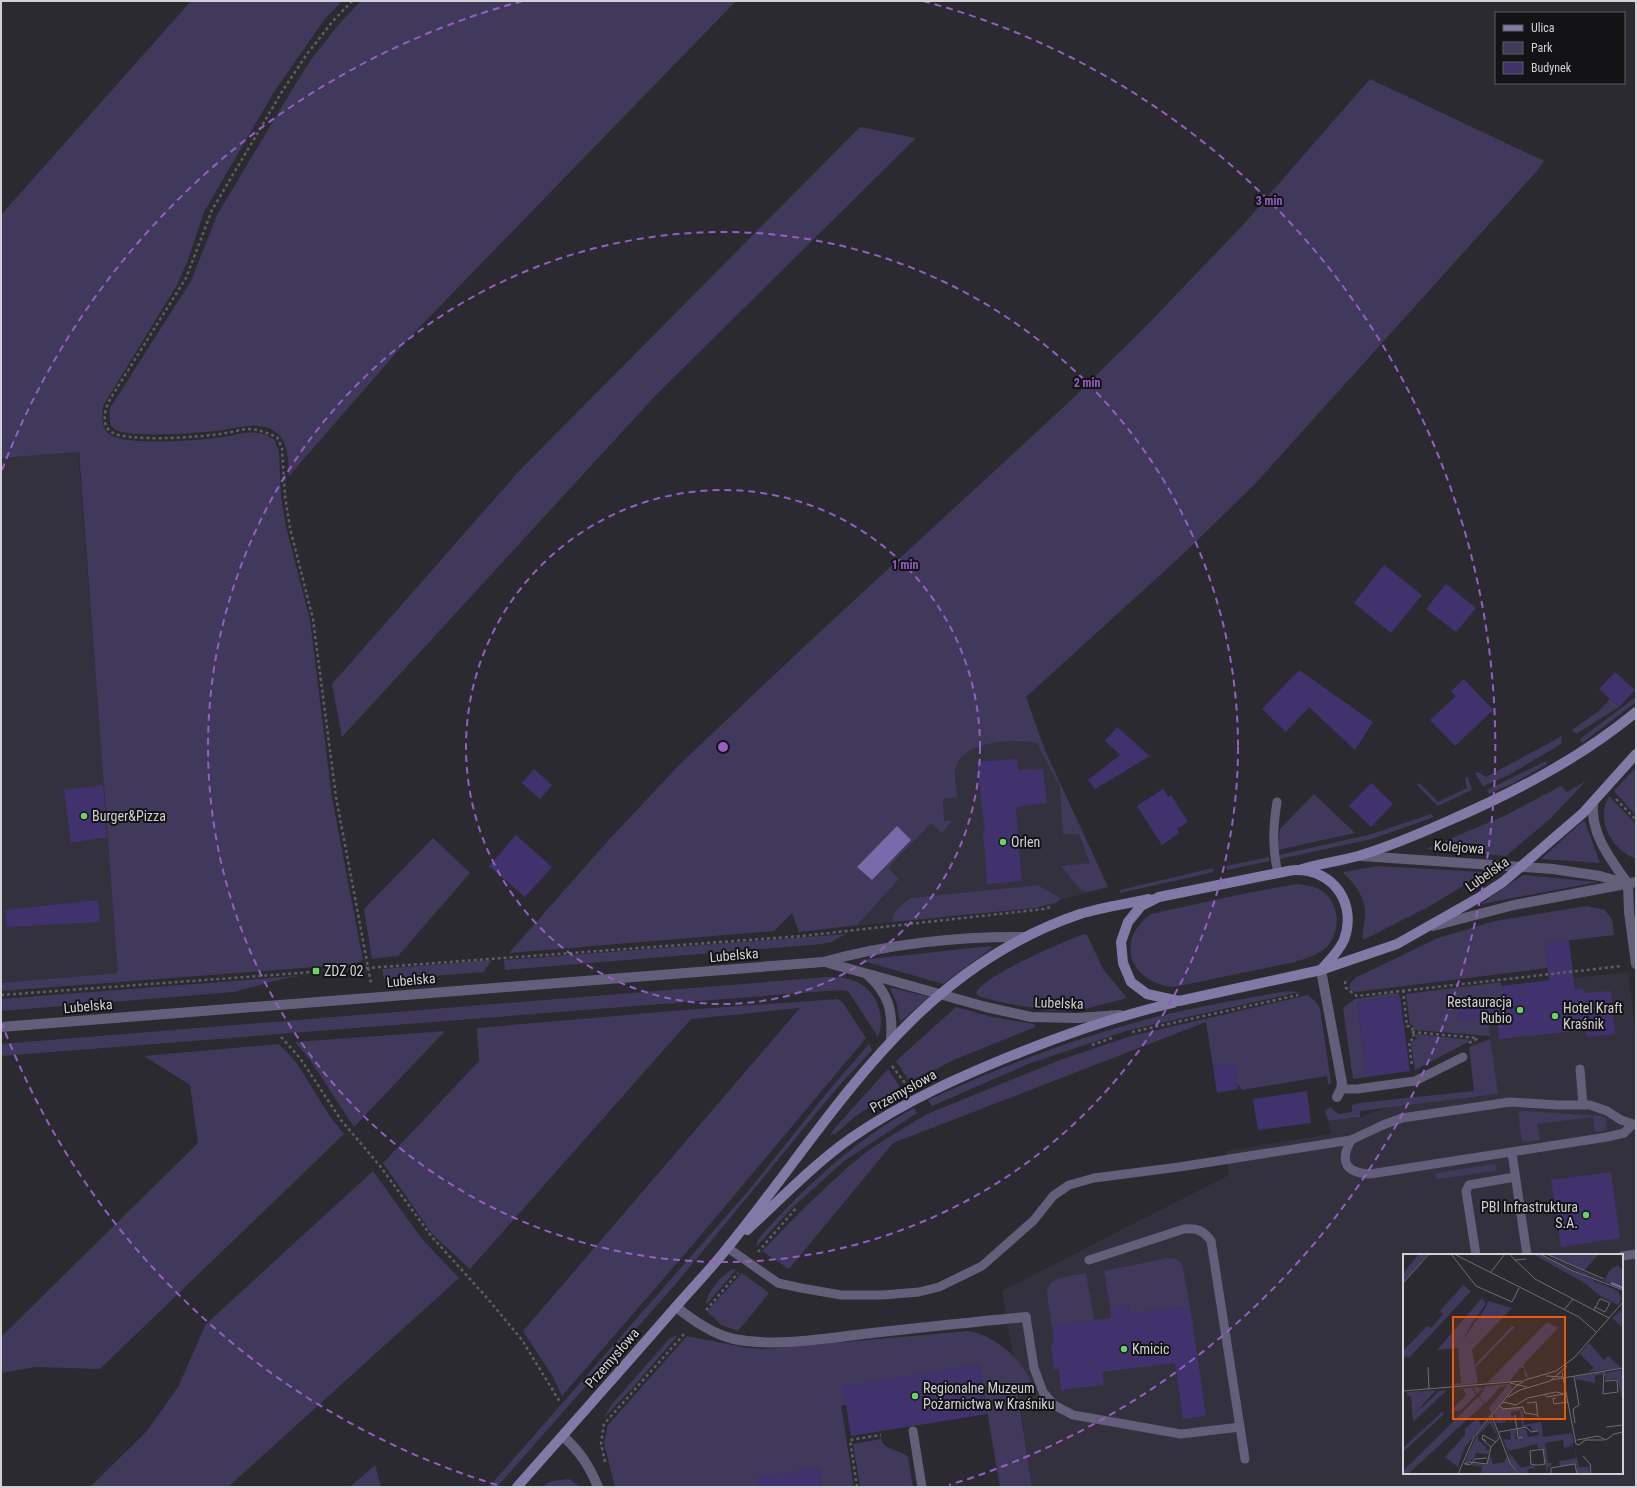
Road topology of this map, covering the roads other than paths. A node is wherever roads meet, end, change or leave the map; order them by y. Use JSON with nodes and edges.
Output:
{"nodes":[{"id":1,"x":1636,"y":712,"type":"edge"},
{"id":2,"x":1636,"y":754,"type":"edge"},
{"id":3,"x":1277,"y":802,"type":"dead end"},
{"id":4,"x":1592,"y":803,"type":"junction"},
{"id":5,"x":1358,"y":856,"type":"junction"},
{"id":6,"x":1522,"y":867,"type":"junction"},
{"id":7,"x":1296,"y":870,"type":"junction"},
{"id":8,"x":1278,"y":873,"type":"junction"},
{"id":9,"x":1632,"y":883,"type":"edge"},
{"id":10,"x":1159,"y":897,"type":"junction"},
{"id":11,"x":1424,"y":929,"type":"junction"},
{"id":12,"x":1026,"y":937,"type":"junction"},
{"id":13,"x":823,"y":962,"type":"junction"},
{"id":14,"x":1632,"y":965,"type":"edge"},
{"id":15,"x":1321,"y":970,"type":"junction"},
{"id":16,"x":865,"y":973,"type":"junction"},
{"id":17,"x":942,"y":993,"type":"junction"},
{"id":18,"x":1179,"y":1001,"type":"junction"},
{"id":19,"x":1124,"y":1014,"type":"junction"},
{"id":20,"x":1,"y":1027,"type":"edge"},
{"id":21,"x":891,"y":1040,"type":"junction"},
{"id":22,"x":1463,"y":1057,"type":"dead end"},
{"id":23,"x":1580,"y":1069,"type":"dead end"},
{"id":24,"x":1339,"y":1093,"type":"joint"},
{"id":25,"x":1583,"y":1105,"type":"junction"},
{"id":26,"x":1634,"y":1125,"type":"edge"},
{"id":27,"x":1350,"y":1140,"type":"junction"},
{"id":28,"x":1512,"y":1153,"type":"junction"},
{"id":29,"x":1515,"y":1177,"type":"junction"},
{"id":30,"x":728,"y":1248,"type":"junction"},
{"id":31,"x":1476,"y":1254,"type":"edge"},
{"id":32,"x":1527,"y":1254,"type":"edge"},
{"id":33,"x":1636,"y":1254,"type":"edge"},
{"id":34,"x":1623,"y":1256,"type":"edge"},
{"id":35,"x":1089,"y":1260,"type":"dead end"},
{"id":36,"x":676,"y":1307,"type":"junction"},
{"id":37,"x":1026,"y":1317,"type":"joint"},
{"id":38,"x":1240,"y":1427,"type":"junction"},
{"id":39,"x":913,"y":1431,"type":"dead end"},
{"id":40,"x":562,"y":1436,"type":"junction"},
{"id":41,"x":1245,"y":1459,"type":"dead end"},
{"id":42,"x":517,"y":1487,"type":"edge"},
{"id":43,"x":598,"y":1487,"type":"edge"},
{"id":44,"x":922,"y":1487,"type":"edge"}],
"edges":[{"from":1,"to":5,"type":"main road"},
{"from":2,"to":4,"type":"main road","name":"Lubelska"},
{"from":3,"to":8,"type":"lane"},
{"from":4,"to":6,"type":"main road","name":"Lubelska"},
{"from":4,"to":9,"type":"street"},
{"from":5,"to":6,"type":"street","name":"Kolejowa"},
{"from":5,"to":7,"type":"main road"},
{"from":6,"to":9,"type":"street","name":"Kolejowa"},
{"from":6,"to":11,"type":"main road","name":"Lubelska"},
{"from":7,"to":8,"type":"main road"},
{"from":7,"to":15,"type":"main road"},
{"from":8,"to":10,"type":"main road"},
{"from":9,"to":11,"type":"street"},
{"from":9,"to":14,"type":"street"},
{"from":10,"to":12,"type":"main road","name":"Lubelska"},
{"from":10,"to":18,"type":"main road"},
{"from":11,"to":15,"type":"main road","name":"Lubelska"},
{"from":12,"to":13,"type":"street","name":"Lubelska"},
{"from":12,"to":17,"type":"main road","name":"Przemysłowa"},
{"from":13,"to":16,"type":"street","name":"Lubelska"},
{"from":13,"to":20,"type":"street","name":"Lubelska"},
{"from":15,"to":18,"type":"main road","name":"Lubelska"},
{"from":15,"to":24,"type":"street"},
{"from":16,"to":17,"type":"street","name":"Lubelska"},
{"from":16,"to":21,"type":"street"},
{"from":17,"to":19,"type":"street","name":"Lubelska"},
{"from":17,"to":21,"type":"main road","name":"Przemysłowa"},
{"from":18,"to":19,"type":"main road","name":"Lubelska"},
{"from":19,"to":30,"type":"main road","name":"Przemysłowa"},
{"from":21,"to":30,"type":"main road","name":"Przemysłowa"},
{"from":22,"to":24,"type":"lane"},
{"from":23,"to":25,"type":"lane"},
{"from":25,"to":26,"type":"lane"},
{"from":25,"to":27,"type":"lane"},
{"from":26,"to":28,"type":"lane"},
{"from":27,"to":28,"type":"lane"},
{"from":27,"to":30,"type":"lane"},
{"from":28,"to":29,"type":"lane"},
{"from":29,"to":31,"type":"lane"},
{"from":29,"to":32,"type":"lane"},
{"from":30,"to":36,"type":"main road","name":"Przemysłowa"},
{"from":33,"to":34,"type":"lane"},
{"from":35,"to":38,"type":"lane"},
{"from":36,"to":37,"type":"street"},
{"from":36,"to":40,"type":"main road","name":"Przemysłowa"},
{"from":37,"to":38,"type":"lane"},
{"from":38,"to":41,"type":"lane"},
{"from":39,"to":44,"type":"lane"},
{"from":40,"to":42,"type":"main road","name":"Przemysłowa"},
{"from":40,"to":43,"type":"street"}]}
